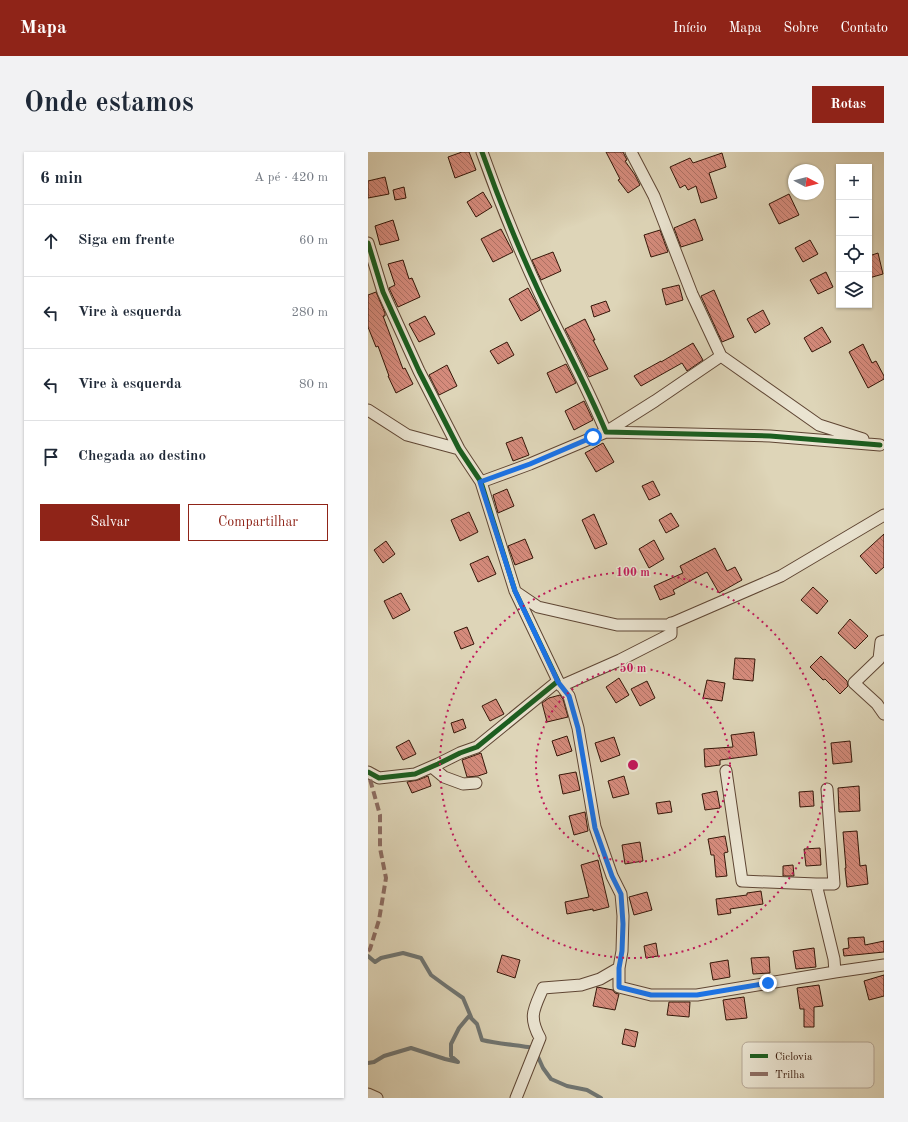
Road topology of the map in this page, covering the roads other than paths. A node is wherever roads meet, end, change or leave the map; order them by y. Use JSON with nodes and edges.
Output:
{"nodes":[{"id":1,"x":482,"y":152,"type":"edge"},
{"id":2,"x":631,"y":152,"type":"edge"},
{"id":3,"x":368,"y":243,"type":"edge"},
{"id":4,"x":721,"y":356,"type":"junction"},
{"id":5,"x":368,"y":410,"type":"edge"},
{"id":6,"x":606,"y":432,"type":"junction"},
{"id":7,"x":882,"y":445,"type":"edge"},
{"id":8,"x":459,"y":449,"type":"junction"},
{"id":9,"x":480,"y":482,"type":"junction"},
{"id":10,"x":883,"y":517,"type":"edge"},
{"id":11,"x":515,"y":591,"type":"junction"},
{"id":12,"x":671,"y":623,"type":"junction"},
{"id":13,"x":884,"y":641,"type":"edge"},
{"id":14,"x":559,"y":684,"type":"junction"},
{"id":15,"x":884,"y":714,"type":"edge"},
{"id":16,"x":432,"y":767,"type":"junction"},
{"id":17,"x":726,"y":771,"type":"dead end"},
{"id":18,"x":368,"y":772,"type":"edge"},
{"id":19,"x":476,"y":783,"type":"dead end"},
{"id":20,"x":827,"y":789,"type":"dead end"},
{"id":21,"x":816,"y":884,"type":"junction"},
{"id":22,"x":884,"y":965,"type":"edge"},
{"id":23,"x":619,"y":968,"type":"junction"},
{"id":24,"x":835,"y":972,"type":"junction"},
{"id":25,"x":368,"y":1094,"type":"edge"},
{"id":26,"x":377,"y":1098,"type":"edge"},
{"id":27,"x":516,"y":1098,"type":"edge"}],
"edges":[{"from":1,"to":6,"type":"street"},
{"from":2,"to":4,"type":"street"},
{"from":3,"to":8,"type":"street"},
{"from":4,"to":6,"type":"street"},
{"from":4,"to":7,"type":"street"},
{"from":5,"to":8,"type":"street"},
{"from":6,"to":7,"type":"street"},
{"from":6,"to":9,"type":"street"},
{"from":8,"to":9,"type":"street"},
{"from":9,"to":11,"type":"street"},
{"from":10,"to":12,"type":"street"},
{"from":11,"to":12,"type":"street"},
{"from":11,"to":14,"type":"street"},
{"from":12,"to":14,"type":"street"},
{"from":13,"to":15,"type":"street"},
{"from":14,"to":16,"type":"street"},
{"from":14,"to":23,"type":"street"},
{"from":16,"to":18,"type":"street"},
{"from":16,"to":19,"type":"street"},
{"from":17,"to":21,"type":"street"},
{"from":20,"to":21,"type":"street"},
{"from":21,"to":24,"type":"street"},
{"from":22,"to":24,"type":"street"},
{"from":23,"to":24,"type":"street"},
{"from":23,"to":27,"type":"street"},
{"from":25,"to":26,"type":"street"}]}
